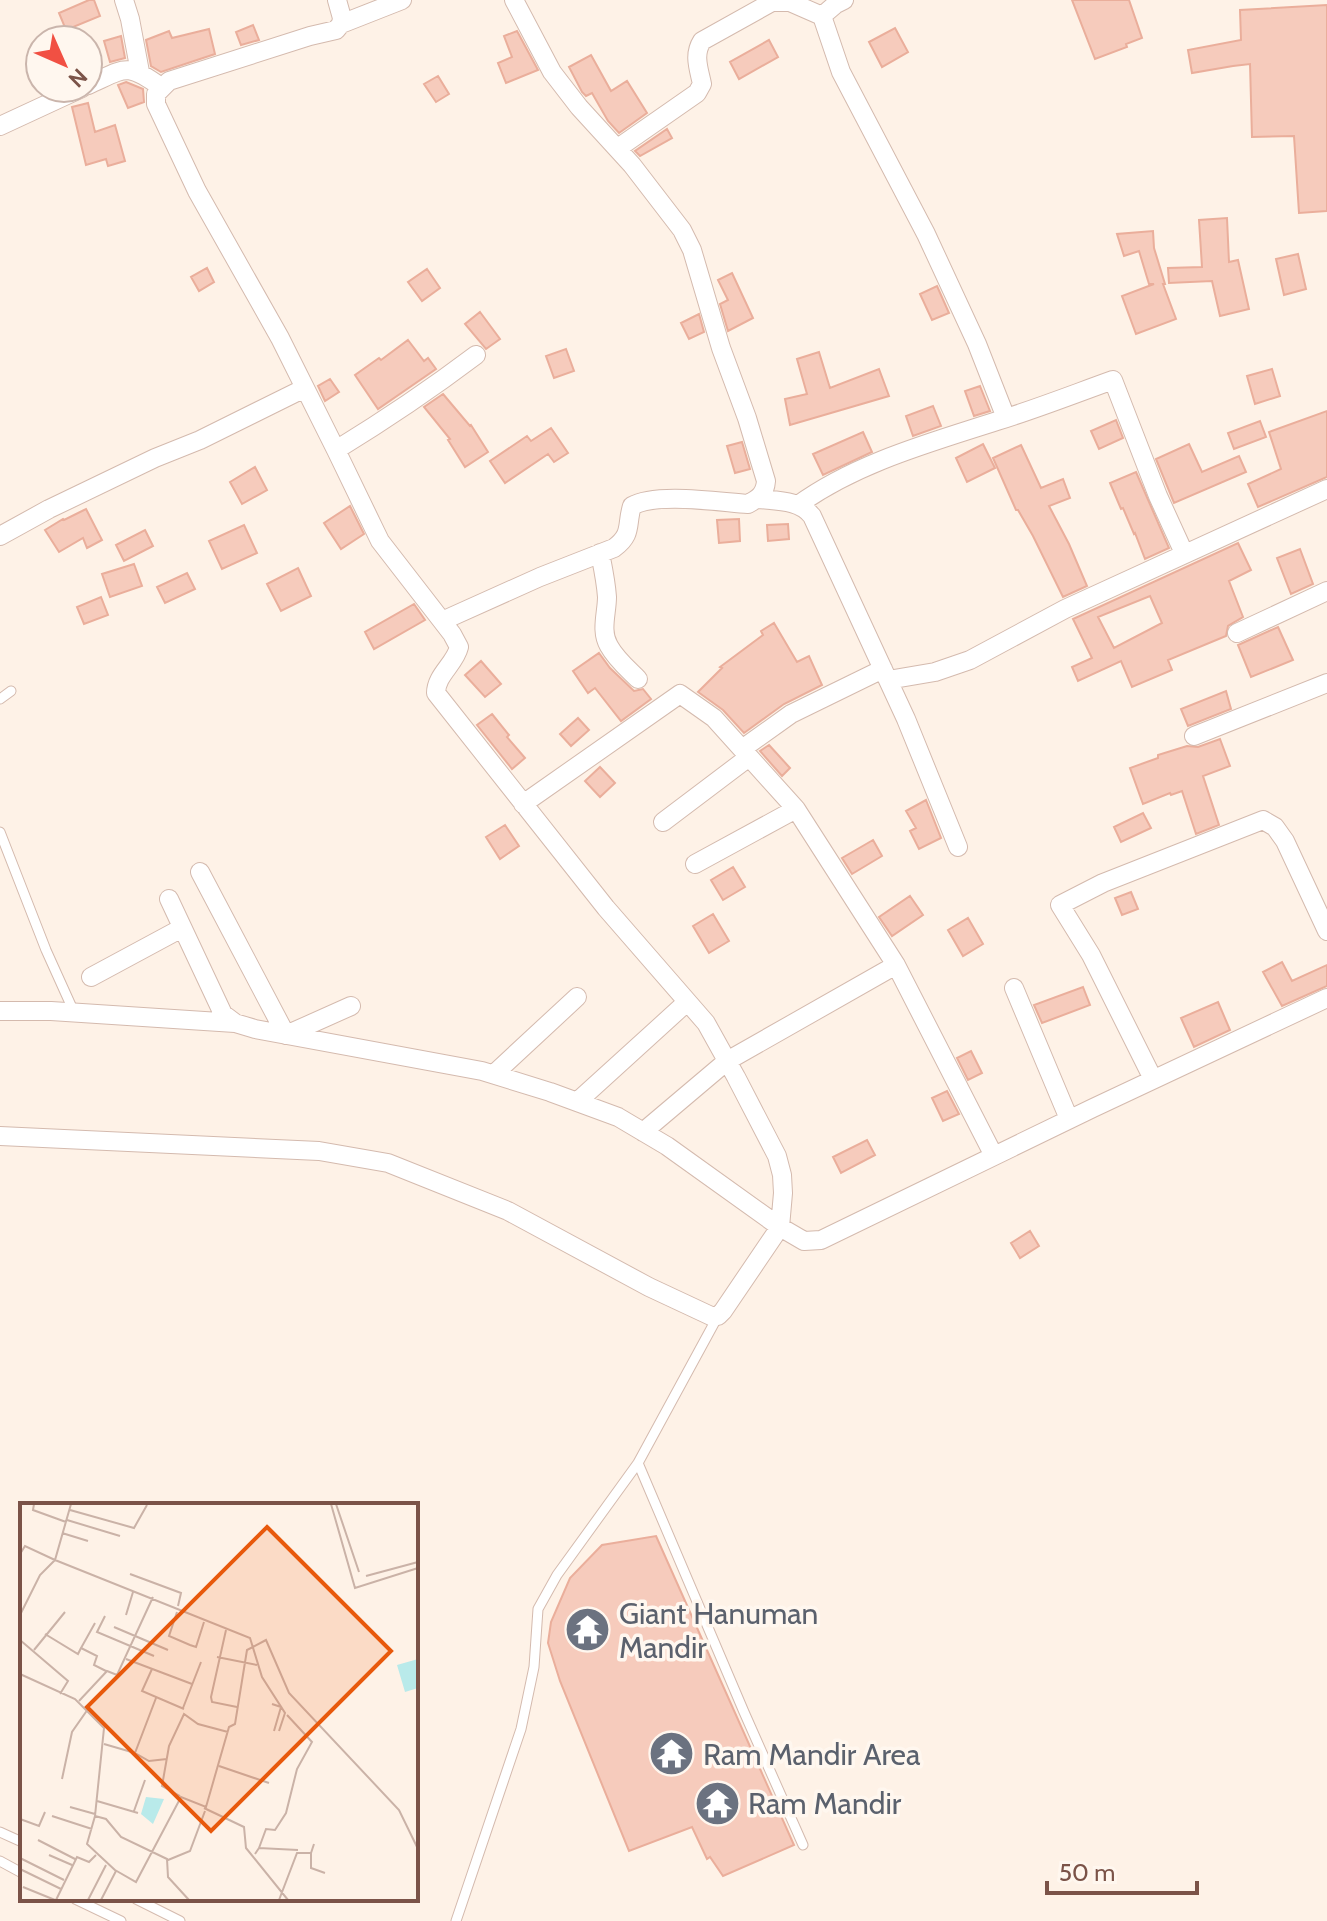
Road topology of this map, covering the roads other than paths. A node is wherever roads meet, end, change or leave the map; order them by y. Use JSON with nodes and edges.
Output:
{"nodes":[{"id":1,"x":124,"y":0,"type":"edge"},
{"id":2,"x":337,"y":0,"type":"edge"},
{"id":3,"x":402,"y":0,"type":"edge"},
{"id":4,"x":514,"y":0,"type":"edge"},
{"id":5,"x":844,"y":0,"type":"edge"},
{"id":6,"x":822,"y":16,"type":"junction"},
{"id":7,"x":341,"y":24,"type":"junction"},
{"id":8,"x":140,"y":72,"type":"junction"},
{"id":9,"x":104,"y":79,"type":"edge"},
{"id":10,"x":161,"y":87,"type":"junction"},
{"id":11,"x":47,"y":104,"type":"edge"},
{"id":12,"x":0,"y":126,"type":"edge"},
{"id":13,"x":618,"y":148,"type":"junction"},
{"id":14,"x":476,"y":355,"type":"dead end"},
{"id":15,"x":305,"y":388,"type":"junction"},
{"id":16,"x":1006,"y":418,"type":"junction"},
{"id":17,"x":336,"y":450,"type":"junction"},
{"id":18,"x":1327,"y":489,"type":"edge"},
{"id":19,"x":759,"y":499,"type":"junction"},
{"id":20,"x":798,"y":505,"type":"junction"},
{"id":21,"x":0,"y":536,"type":"edge"},
{"id":22,"x":600,"y":553,"type":"junction"},
{"id":23,"x":1184,"y":553,"type":"junction"},
{"id":24,"x":1327,"y":591,"type":"edge"},
{"id":25,"x":442,"y":621,"type":"junction"},
{"id":26,"x":1237,"y":633,"type":"dead end"},
{"id":27,"x":885,"y":674,"type":"junction"},
{"id":28,"x":638,"y":679,"type":"dead end"},
{"id":29,"x":1327,"y":683,"type":"edge"},
{"id":30,"x":11,"y":691,"type":"dead end"},
{"id":31,"x":0,"y":699,"type":"edge"},
{"id":32,"x":1194,"y":736,"type":"dead end"},
{"id":33,"x":746,"y":753,"type":"junction"},
{"id":34,"x":523,"y":804,"type":"junction"},
{"id":35,"x":796,"y":809,"type":"junction"},
{"id":36,"x":663,"y":822,"type":"dead end"},
{"id":37,"x":0,"y":832,"type":"edge"},
{"id":38,"x":958,"y":847,"type":"dead end"},
{"id":39,"x":695,"y":864,"type":"dead end"},
{"id":40,"x":200,"y":872,"type":"dead end"},
{"id":41,"x":169,"y":899,"type":"dead end"},
{"id":42,"x":182,"y":928,"type":"junction"},
{"id":43,"x":1327,"y":931,"type":"edge"},
{"id":44,"x":896,"y":965,"type":"junction"},
{"id":45,"x":91,"y":977,"type":"dead end"},
{"id":46,"x":1014,"y":988,"type":"dead end"},
{"id":47,"x":577,"y":997,"type":"dead end"},
{"id":48,"x":1327,"y":998,"type":"edge"},
{"id":49,"x":687,"y":1002,"type":"junction"},
{"id":50,"x":351,"y":1006,"type":"dead end"},
{"id":51,"x":0,"y":1011,"type":"edge"},
{"id":52,"x":74,"y":1012,"type":"junction"},
{"id":53,"x":235,"y":1023,"type":"junction"},
{"id":54,"x":286,"y":1035,"type":"junction"},
{"id":55,"x":727,"y":1061,"type":"junction"},
{"id":56,"x":494,"y":1074,"type":"junction"},
{"id":57,"x":1153,"y":1079,"type":"junction"},
{"id":58,"x":577,"y":1102,"type":"junction"},
{"id":59,"x":1069,"y":1119,"type":"junction"},
{"id":60,"x":643,"y":1132,"type":"junction"},
{"id":61,"x":0,"y":1136,"type":"edge"},
{"id":62,"x":994,"y":1156,"type":"junction"},
{"id":63,"x":777,"y":1231,"type":"junction"},
{"id":64,"x":718,"y":1316,"type":"junction"},
{"id":65,"x":638,"y":1463,"type":"junction"},
{"id":66,"x":0,"y":1833,"type":"edge"},
{"id":67,"x":20,"y":1841,"type":"edge"},
{"id":68,"x":803,"y":1845,"type":"dead end"},
{"id":69,"x":0,"y":1861,"type":"edge"},
{"id":70,"x":20,"y":1872,"type":"edge"},
{"id":71,"x":79,"y":1901,"type":"edge"},
{"id":72,"x":140,"y":1901,"type":"edge"},
{"id":73,"x":121,"y":1921,"type":"edge"},
{"id":74,"x":180,"y":1921,"type":"edge"},
{"id":75,"x":456,"y":1921,"type":"edge"}],
"edges":[{"from":1,"to":8,"type":"street"},
{"from":2,"to":7,"type":"street"},
{"from":3,"to":7,"type":"street"},
{"from":4,"to":13,"type":"street"},
{"from":5,"to":6,"type":"street"},
{"from":6,"to":13,"type":"street"},
{"from":6,"to":16,"type":"street"},
{"from":7,"to":10,"type":"street"},
{"from":8,"to":9,"type":"street"},
{"from":8,"to":10,"type":"street"},
{"from":10,"to":15,"type":"street"},
{"from":11,"to":12,"type":"street"},
{"from":13,"to":19,"type":"street"},
{"from":14,"to":17,"type":"street"},
{"from":15,"to":17,"type":"street"},
{"from":15,"to":21,"type":"street"},
{"from":16,"to":20,"type":"street"},
{"from":16,"to":23,"type":"street"},
{"from":17,"to":25,"type":"street"},
{"from":18,"to":23,"type":"street"},
{"from":19,"to":20,"type":"street"},
{"from":19,"to":22,"type":"street"},
{"from":20,"to":27,"type":"street"},
{"from":22,"to":25,"type":"street"},
{"from":22,"to":28,"type":"street"},
{"from":23,"to":27,"type":"street"},
{"from":24,"to":26,"type":"street"},
{"from":25,"to":34,"type":"street"},
{"from":27,"to":33,"type":"street"},
{"from":27,"to":38,"type":"street"},
{"from":29,"to":32,"type":"street"},
{"from":30,"to":31,"type":"lane"},
{"from":33,"to":34,"type":"street"},
{"from":33,"to":35,"type":"street"},
{"from":33,"to":36,"type":"street"},
{"from":34,"to":49,"type":"street"},
{"from":35,"to":39,"type":"street"},
{"from":35,"to":44,"type":"street"},
{"from":37,"to":52,"type":"lane"},
{"from":40,"to":54,"type":"street"},
{"from":41,"to":42,"type":"street"},
{"from":42,"to":45,"type":"street"},
{"from":42,"to":53,"type":"street"},
{"from":43,"to":57,"type":"street"},
{"from":44,"to":55,"type":"street"},
{"from":44,"to":62,"type":"street"},
{"from":46,"to":59,"type":"street"},
{"from":47,"to":56,"type":"street"},
{"from":48,"to":57,"type":"street"},
{"from":49,"to":55,"type":"street"},
{"from":49,"to":58,"type":"street"},
{"from":50,"to":54,"type":"street"},
{"from":51,"to":52,"type":"street"},
{"from":52,"to":53,"type":"street"},
{"from":53,"to":54,"type":"street"},
{"from":54,"to":56,"type":"street"},
{"from":55,"to":60,"type":"street"},
{"from":55,"to":63,"type":"street"},
{"from":56,"to":58,"type":"street"},
{"from":57,"to":59,"type":"street"},
{"from":58,"to":60,"type":"street"},
{"from":59,"to":62,"type":"street"},
{"from":60,"to":63,"type":"street"},
{"from":61,"to":64,"type":"street"},
{"from":62,"to":63,"type":"street"},
{"from":63,"to":64,"type":"street"},
{"from":64,"to":65,"type":"lane"},
{"from":65,"to":68,"type":"lane"},
{"from":65,"to":75,"type":"lane"},
{"from":66,"to":67,"type":"lane"},
{"from":69,"to":70,"type":"lane"},
{"from":71,"to":73,"type":"lane"},
{"from":72,"to":74,"type":"lane"}]}
